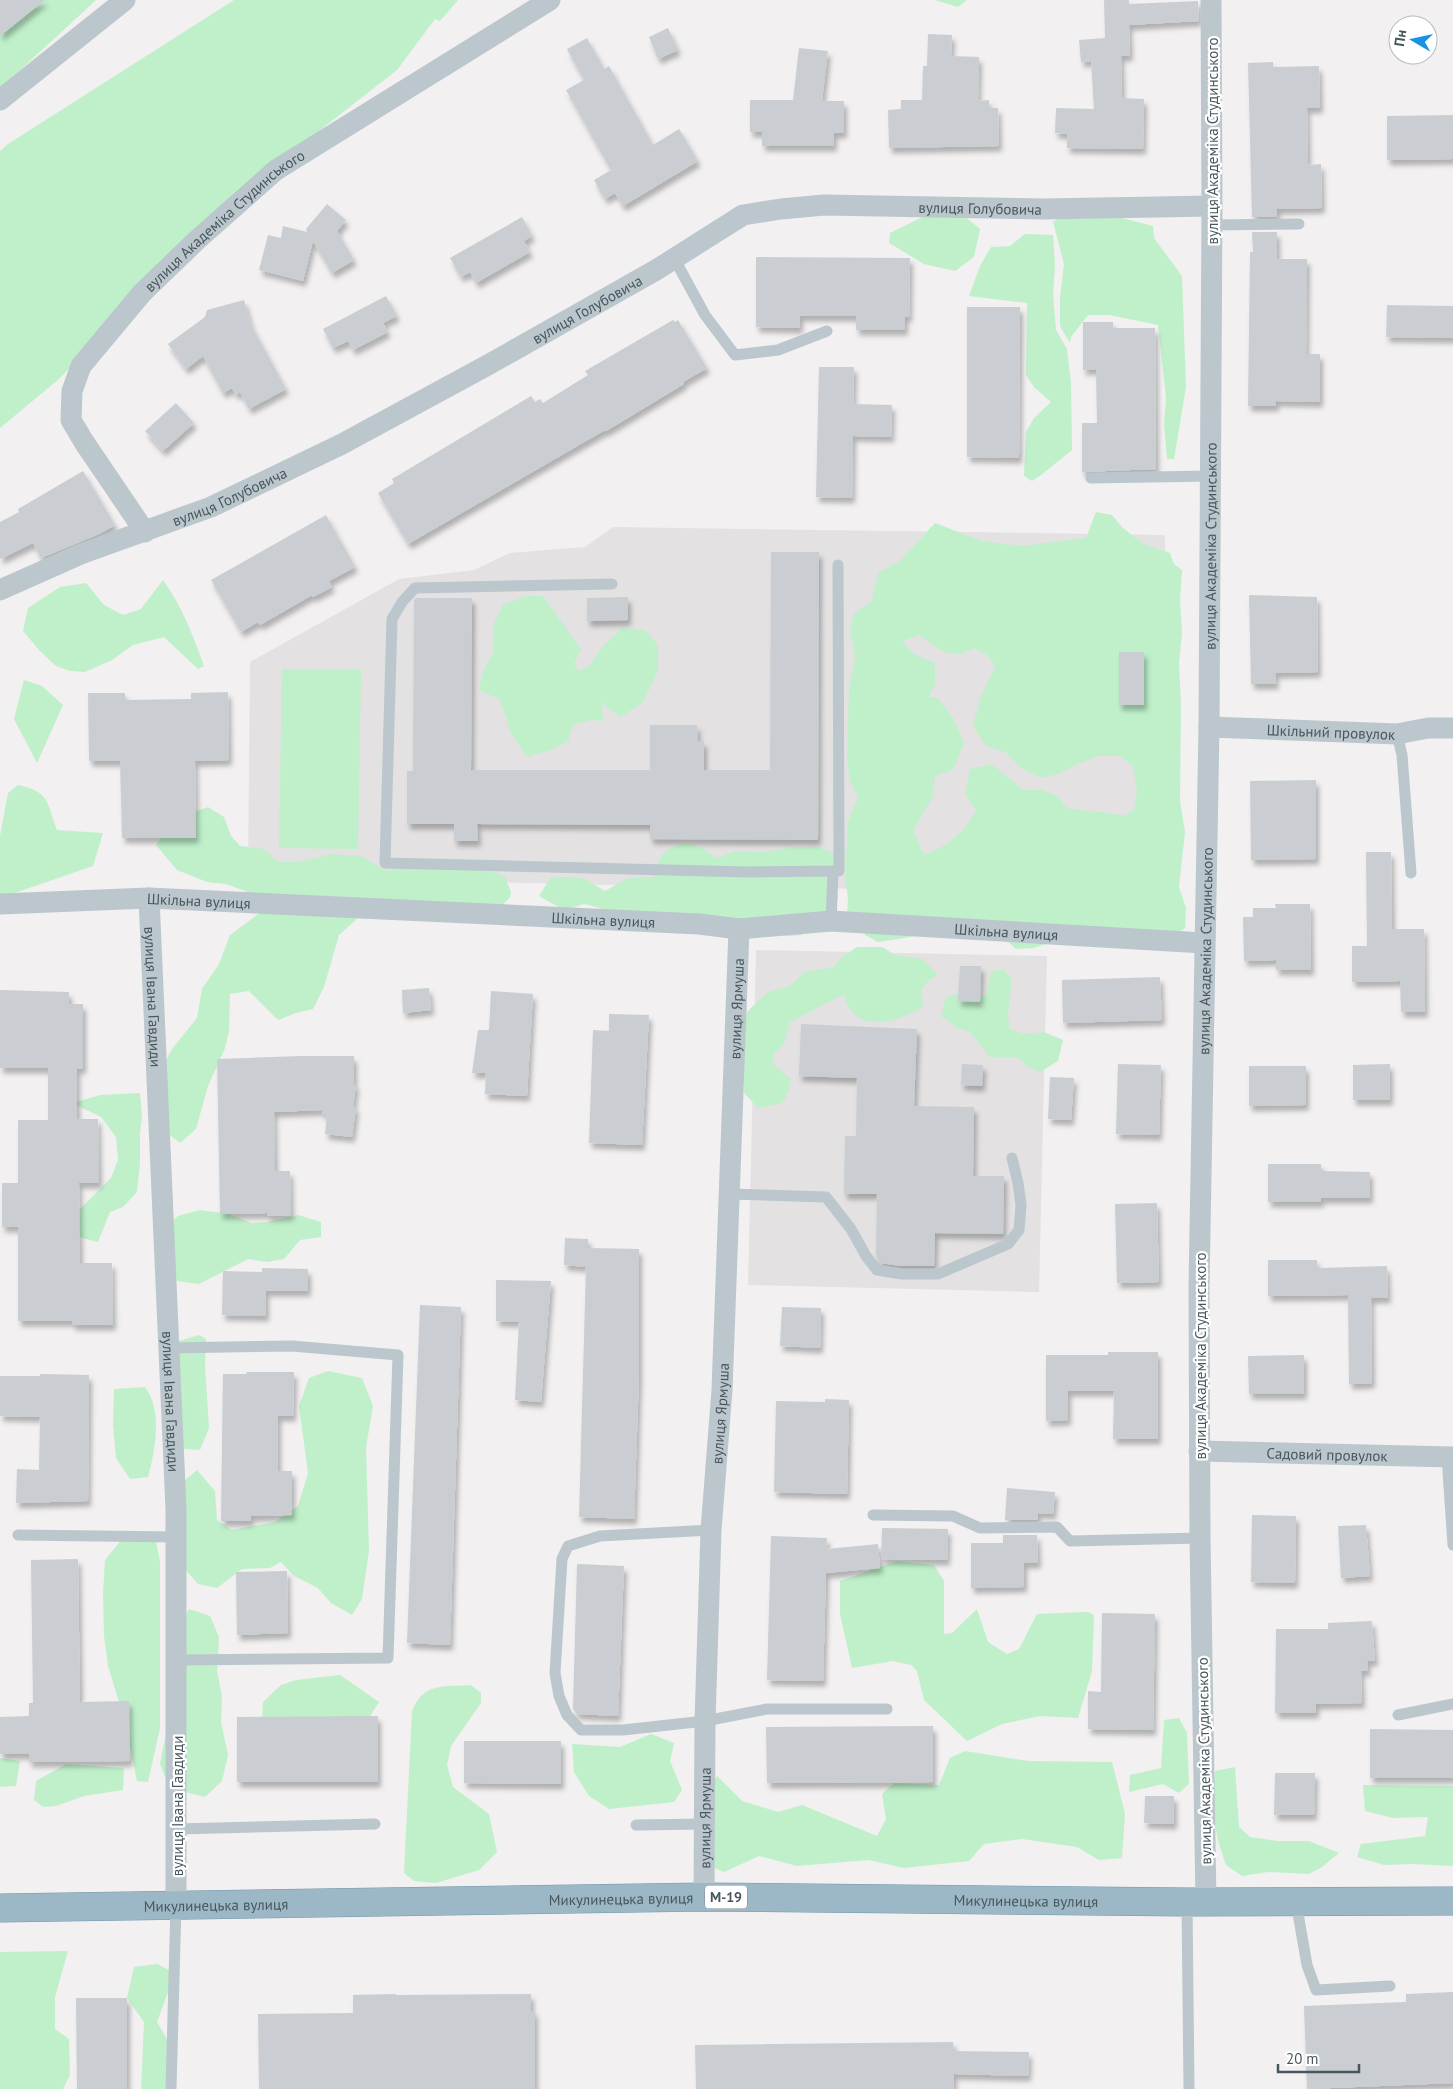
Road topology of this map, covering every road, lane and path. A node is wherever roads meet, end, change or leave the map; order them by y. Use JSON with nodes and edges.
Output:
{"nodes":[{"id":1,"x":125,"y":0,"type":"edge"},
{"id":2,"x":550,"y":0,"type":"edge"},
{"id":3,"x":1211,"y":0,"type":"edge"},
{"id":4,"x":0,"y":100,"type":"edge"},
{"id":5,"x":1212,"y":216,"type":"junction"},
{"id":6,"x":1299,"y":224,"type":"dead end"},
{"id":7,"x":674,"y":258,"type":"junction"},
{"id":8,"x":827,"y":331,"type":"dead end"},
{"id":9,"x":1210,"y":476,"type":"junction"},
{"id":10,"x":1091,"y":478,"type":"dead end"},
{"id":11,"x":145,"y":532,"type":"junction"},
{"id":12,"x":838,"y":565,"type":"dead end"},
{"id":13,"x":612,"y":584,"type":"dead end"},
{"id":14,"x":0,"y":590,"type":"edge"},
{"id":15,"x":1209,"y":727,"type":"junction"},
{"id":16,"x":1453,"y":728,"type":"edge"},
{"id":17,"x":1398,"y":734,"type":"junction"},
{"id":18,"x":833,"y":871,"type":"junction"},
{"id":19,"x":1411,"y":873,"type":"dead end"},
{"id":20,"x":149,"y":898,"type":"junction"},
{"id":21,"x":0,"y":904,"type":"edge"},
{"id":22,"x":831,"y":921,"type":"junction"},
{"id":23,"x":739,"y":929,"type":"junction"},
{"id":24,"x":1204,"y":943,"type":"junction"},
{"id":25,"x":1012,"y":1158,"type":"dead end"},
{"id":26,"x":729,"y":1194,"type":"junction"},
{"id":27,"x":169,"y":1348,"type":"junction"},
{"id":28,"x":1199,"y":1451,"type":"junction"},
{"id":29,"x":1450,"y":1457,"type":"edge"},
{"id":30,"x":873,"y":1515,"type":"dead end"},
{"id":31,"x":711,"y":1530,"type":"junction"},
{"id":32,"x":18,"y":1535,"type":"dead end"},
{"id":33,"x":176,"y":1537,"type":"junction"},
{"id":34,"x":1200,"y":1538,"type":"junction"},
{"id":35,"x":1453,"y":1545,"type":"edge"},
{"id":36,"x":176,"y":1660,"type":"junction"},
{"id":37,"x":1453,"y":1704,"type":"edge"},
{"id":38,"x":888,"y":1709,"type":"dead end"},
{"id":39,"x":1398,"y":1715,"type":"dead end"},
{"id":40,"x":705,"y":1722,"type":"junction"},
{"id":41,"x":375,"y":1824,"type":"dead end"},
{"id":42,"x":704,"y":1824,"type":"junction"},
{"id":43,"x":636,"y":1825,"type":"dead end"},
{"id":44,"x":177,"y":1829,"type":"junction"},
{"id":45,"x":704,"y":1897,"type":"junction"},
{"id":46,"x":1453,"y":1901,"type":"edge"},
{"id":47,"x":1197,"y":1902,"type":"junction"},
{"id":48,"x":1296,"y":1902,"type":"junction"},
{"id":49,"x":176,"y":1905,"type":"junction"},
{"id":50,"x":0,"y":1908,"type":"edge"},
{"id":51,"x":1390,"y":1986,"type":"dead end"},
{"id":52,"x":171,"y":2089,"type":"edge"},
{"id":53,"x":1189,"y":2089,"type":"edge"}],
"edges":[{"from":1,"to":4,"type":"street"},
{"from":2,"to":11,"type":"street","name":"вулиця Академіка Студинського"},
{"from":3,"to":5,"type":"street","name":"вулиця Академіка Студинського"},
{"from":5,"to":6,"type":"lane"},
{"from":5,"to":7,"type":"street","name":"вулиця Голубовича"},
{"from":5,"to":9,"type":"street","name":"вулиця Академіка Студинського"},
{"from":7,"to":8,"type":"lane"},
{"from":7,"to":11,"type":"street","name":"вулиця Голубовича"},
{"from":9,"to":10,"type":"lane"},
{"from":9,"to":15,"type":"street","name":"вулиця Академіка Студинського"},
{"from":11,"to":14,"type":"street","name":"вулиця Голубовича"},
{"from":12,"to":18,"type":"lane"},
{"from":13,"to":18,"type":"lane"},
{"from":15,"to":17,"type":"street","name":"Шкільний провулок"},
{"from":15,"to":24,"type":"street","name":"вулиця Академіка Студинського"},
{"from":16,"to":17,"type":"street","name":"Шкільний провулок"},
{"from":17,"to":19,"type":"lane"},
{"from":18,"to":22,"type":"lane"},
{"from":20,"to":21,"type":"street","name":"Шкільна вулиця"},
{"from":20,"to":23,"type":"street","name":"Шкільна вулиця"},
{"from":20,"to":27,"type":"street","name":"вулиця Івана Гавдиди"},
{"from":22,"to":23,"type":"street","name":"Шкільна вулиця"},
{"from":22,"to":24,"type":"street","name":"Шкільна вулиця"},
{"from":23,"to":26,"type":"street","name":"вулиця Ярмуша"},
{"from":24,"to":28,"type":"street","name":"вулиця Академіка Студинського"},
{"from":25,"to":26,"type":"lane"},
{"from":26,"to":31,"type":"street","name":"вулиця Ярмуша"},
{"from":27,"to":33,"type":"street","name":"вулиця Івана Гавдиди"},
{"from":27,"to":36,"type":"lane"},
{"from":28,"to":29,"type":"street","name":"Садовий провулок"},
{"from":28,"to":34,"type":"street","name":"вулиця Академіка Студинського"},
{"from":29,"to":35,"type":"lane"},
{"from":30,"to":34,"type":"lane"},
{"from":31,"to":40,"type":"street","name":"вулиця Ярмуша"},
{"from":31,"to":40,"type":"lane"},
{"from":32,"to":33,"type":"lane"},
{"from":33,"to":36,"type":"street","name":"вулиця Івана Гавдиди"},
{"from":34,"to":47,"type":"street","name":"вулиця Академіка Студинського"},
{"from":36,"to":44,"type":"street","name":"вулиця Івана Гавдиди"},
{"from":37,"to":39,"type":"lane"},
{"from":38,"to":40,"type":"lane"},
{"from":40,"to":42,"type":"street","name":"вулиця Ярмуша"},
{"from":41,"to":44,"type":"lane"},
{"from":42,"to":43,"type":"lane"},
{"from":42,"to":45,"type":"street","name":"вулиця Ярмуша"},
{"from":44,"to":49,"type":"street","name":"вулиця Івана Гавдиди"},
{"from":45,"to":47,"type":"highway","name":"Микулинецька вулиця","number":"М-19"},
{"from":45,"to":49,"type":"highway","name":"Микулинецька вулиця","number":"М-19"},
{"from":46,"to":48,"type":"highway","name":"Микулинецька вулиця","number":"М-19"},
{"from":47,"to":48,"type":"highway","name":"Микулинецька вулиця","number":"М-19"},
{"from":47,"to":53,"type":"lane"},
{"from":48,"to":51,"type":"lane"},
{"from":49,"to":50,"type":"highway","name":"Микулинецька вулиця","number":"М-19"},
{"from":49,"to":52,"type":"lane"}]}
